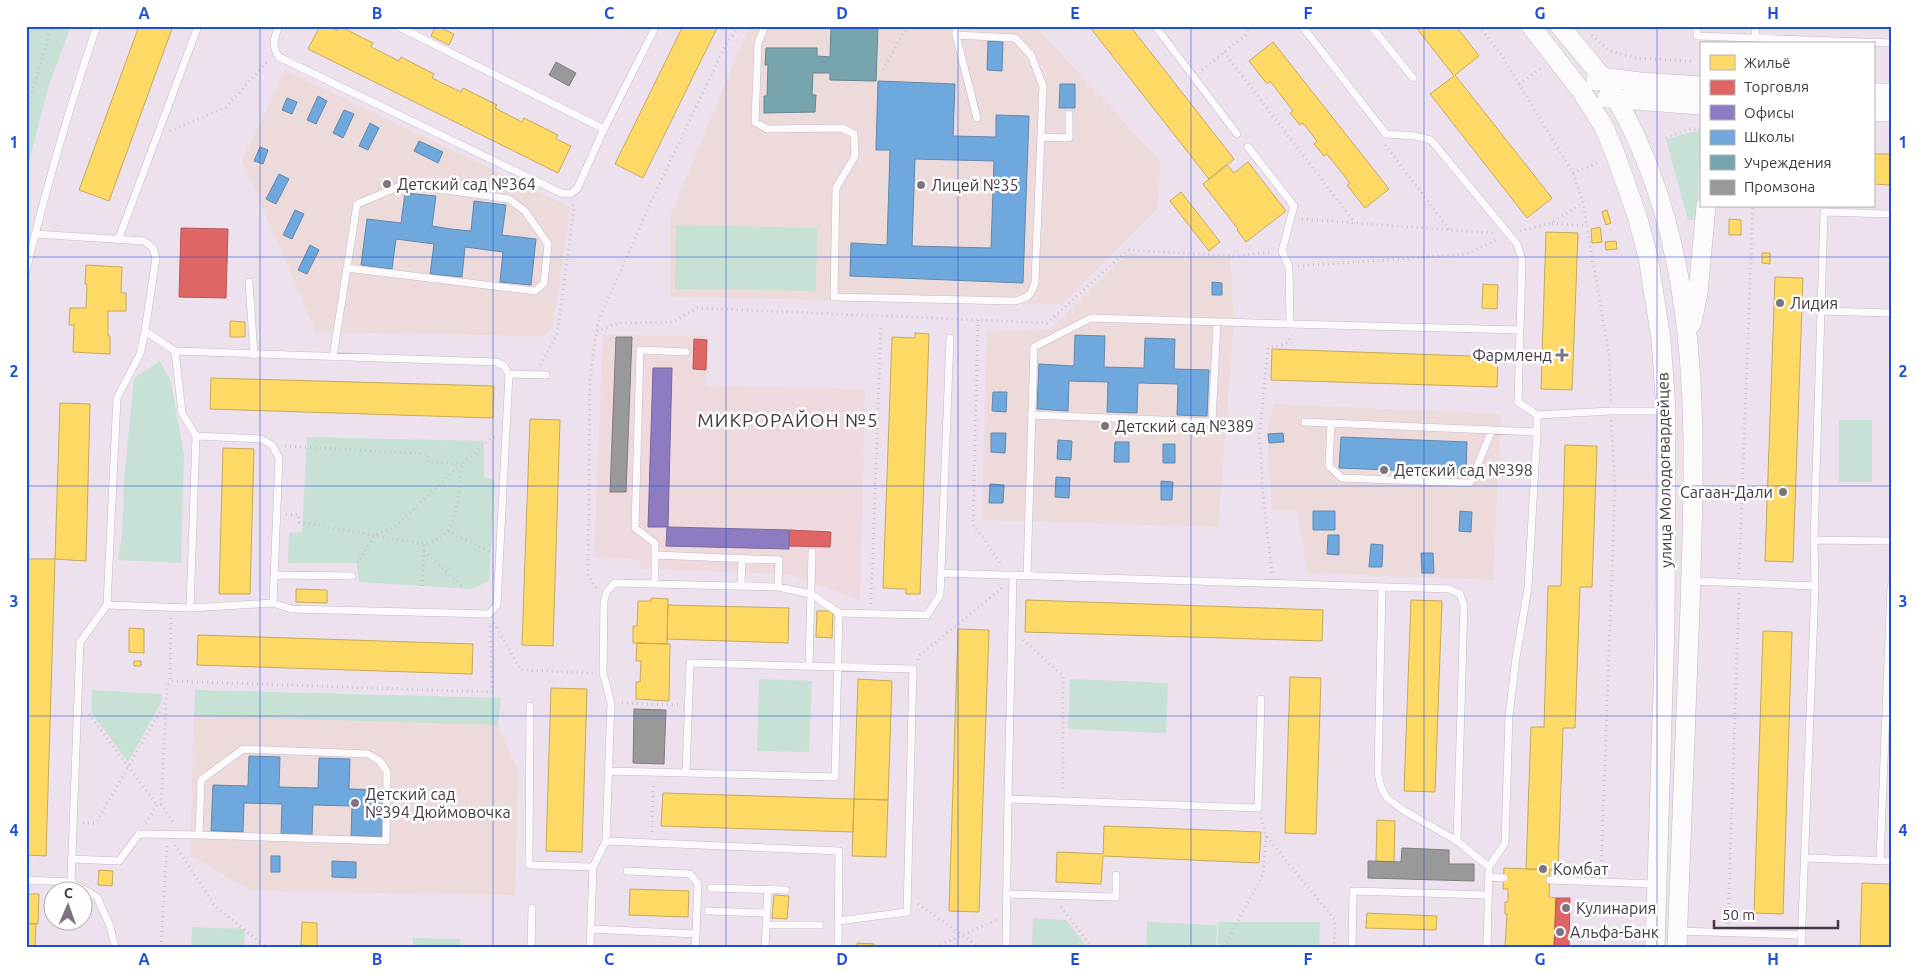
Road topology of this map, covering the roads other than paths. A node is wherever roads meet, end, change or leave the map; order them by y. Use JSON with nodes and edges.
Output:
{"nodes":[{"id":1,"x":97,"y":26,"type":"edge"},
{"id":2,"x":198,"y":26,"type":"edge"},
{"id":3,"x":279,"y":26,"type":"edge"},
{"id":4,"x":397,"y":26,"type":"edge"},
{"id":5,"x":656,"y":26,"type":"edge"},
{"id":6,"x":765,"y":26,"type":"edge"},
{"id":7,"x":956,"y":26,"type":"edge"},
{"id":8,"x":1155,"y":26,"type":"edge"},
{"id":9,"x":1302,"y":26,"type":"edge"},
{"id":10,"x":1371,"y":26,"type":"edge"},
{"id":11,"x":1531,"y":26,"type":"edge"},
{"id":12,"x":1560,"y":26,"type":"edge"},
{"id":13,"x":1697,"y":26,"type":"edge"},
{"id":14,"x":1756,"y":26,"type":"edge"},
{"id":15,"x":412,"y":30,"type":"edge"},
{"id":16,"x":956,"y":35,"type":"junction"},
{"id":17,"x":1755,"y":37,"type":"junction"},
{"id":18,"x":1868,"y":42,"type":"edge"},
{"id":19,"x":1874,"y":42,"type":"edge"},
{"id":20,"x":1891,"y":43,"type":"edge"},
{"id":21,"x":1602,"y":76,"type":"junction"},
{"id":22,"x":1413,"y":78,"type":"dead end"},
{"id":23,"x":1700,"y":86,"type":"edge"},
{"id":24,"x":1582,"y":92,"type":"junction"},
{"id":25,"x":1874,"y":92,"type":"edge"},
{"id":26,"x":1891,"y":93,"type":"edge"},
{"id":27,"x":1617,"y":100,"type":"junction"},
{"id":28,"x":1700,"y":105,"type":"edge"},
{"id":29,"x":1874,"y":112,"type":"edge"},
{"id":30,"x":1891,"y":112,"type":"edge"},
{"id":31,"x":1069,"y":114,"type":"dead end"},
{"id":32,"x":977,"y":118,"type":"dead end"},
{"id":33,"x":604,"y":130,"type":"junction"},
{"id":34,"x":1237,"y":134,"type":"dead end"},
{"id":35,"x":1040,"y":137,"type":"junction"},
{"id":36,"x":1248,"y":147,"type":"dead end"},
{"id":37,"x":1706,"y":208,"type":"edge"},
{"id":38,"x":1891,"y":214,"type":"edge"},
{"id":39,"x":35,"y":234,"type":"junction"},
{"id":40,"x":119,"y":238,"type":"junction"},
{"id":41,"x":347,"y":268,"type":"junction"},
{"id":42,"x":26,"y":271,"type":"edge"},
{"id":43,"x":249,"y":282,"type":"dead end"},
{"id":44,"x":1821,"y":311,"type":"junction"},
{"id":45,"x":1891,"y":313,"type":"edge"},
{"id":46,"x":1217,"y":322,"type":"junction"},
{"id":47,"x":1290,"y":324,"type":"junction"},
{"id":48,"x":1520,"y":330,"type":"junction"},
{"id":49,"x":145,"y":331,"type":"junction"},
{"id":50,"x":950,"y":338,"type":"dead end"},
{"id":51,"x":1689,"y":339,"type":"junction"},
{"id":52,"x":175,"y":351,"type":"junction"},
{"id":53,"x":686,"y":352,"type":"dead end"},
{"id":54,"x":254,"y":355,"type":"junction"},
{"id":55,"x":333,"y":357,"type":"junction"},
{"id":56,"x":509,"y":374,"type":"junction"},
{"id":57,"x":546,"y":375,"type":"dead end"},
{"id":58,"x":1666,"y":411,"type":"junction"},
{"id":59,"x":1031,"y":415,"type":"junction"},
{"id":60,"x":1538,"y":415,"type":"junction"},
{"id":61,"x":1305,"y":422,"type":"dead end"},
{"id":62,"x":1331,"y":423,"type":"junction"},
{"id":63,"x":1492,"y":430,"type":"junction"},
{"id":64,"x":1537,"y":432,"type":"junction"},
{"id":65,"x":196,"y":436,"type":"junction"},
{"id":66,"x":1814,"y":540,"type":"junction"},
{"id":67,"x":1891,"y":541,"type":"edge"},
{"id":68,"x":812,"y":552,"type":"dead end"},
{"id":69,"x":655,"y":554,"type":"junction"},
{"id":70,"x":742,"y":558,"type":"junction"},
{"id":71,"x":941,"y":573,"type":"junction"},
{"id":72,"x":274,"y":575,"type":"junction"},
{"id":73,"x":1027,"y":575,"type":"junction"},
{"id":74,"x":352,"y":576,"type":"dead end"},
{"id":75,"x":1012,"y":576,"type":"junction"},
{"id":76,"x":1691,"y":581,"type":"junction"},
{"id":77,"x":655,"y":583,"type":"junction"},
{"id":78,"x":740,"y":586,"type":"junction"},
{"id":79,"x":1815,"y":586,"type":"junction"},
{"id":80,"x":778,"y":587,"type":"junction"},
{"id":81,"x":1382,"y":587,"type":"junction"},
{"id":82,"x":1891,"y":587,"type":"edge"},
{"id":83,"x":811,"y":594,"type":"junction"},
{"id":84,"x":273,"y":603,"type":"junction"},
{"id":85,"x":107,"y":605,"type":"junction"},
{"id":86,"x":190,"y":608,"type":"junction"},
{"id":87,"x":839,"y":613,"type":"junction"},
{"id":88,"x":809,"y":666,"type":"junction"},
{"id":89,"x":838,"y":666,"type":"junction"},
{"id":90,"x":1262,"y":699,"type":"dead end"},
{"id":91,"x":530,"y":706,"type":"dead end"},
{"id":92,"x":609,"y":771,"type":"junction"},
{"id":93,"x":686,"y":773,"type":"junction"},
{"id":94,"x":1008,"y":799,"type":"junction"},
{"id":95,"x":199,"y":835,"type":"junction"},
{"id":96,"x":606,"y":841,"type":"junction"},
{"id":97,"x":1457,"y":841,"type":"junction"},
{"id":98,"x":1805,"y":858,"type":"junction"},
{"id":99,"x":71,"y":859,"type":"junction"},
{"id":100,"x":1880,"y":860,"type":"junction"},
{"id":101,"x":1891,"y":861,"type":"edge"},
{"id":102,"x":593,"y":867,"type":"junction"},
{"id":103,"x":1489,"y":867,"type":"junction"},
{"id":104,"x":627,"y":871,"type":"dead end"},
{"id":105,"x":1116,"y":875,"type":"dead end"},
{"id":106,"x":1489,"y":877,"type":"junction"},
{"id":107,"x":1504,"y":878,"type":"dead end"},
{"id":108,"x":26,"y":880,"type":"edge"},
{"id":109,"x":71,"y":880,"type":"edge"},
{"id":110,"x":1550,"y":880,"type":"dead end"},
{"id":111,"x":42,"y":881,"type":"edge"},
{"id":112,"x":1656,"y":884,"type":"junction"},
{"id":113,"x":711,"y":888,"type":"dead end"},
{"id":114,"x":768,"y":889,"type":"junction"},
{"id":115,"x":786,"y":890,"type":"dead end"},
{"id":116,"x":92,"y":894,"type":"edge"},
{"id":117,"x":1007,"y":894,"type":"junction"},
{"id":118,"x":1488,"y":895,"type":"junction"},
{"id":119,"x":532,"y":908,"type":"dead end"},
{"id":120,"x":708,"y":911,"type":"dead end"},
{"id":121,"x":767,"y":913,"type":"junction"},
{"id":122,"x":838,"y":921,"type":"junction"},
{"id":123,"x":766,"y":925,"type":"junction"},
{"id":124,"x":820,"y":925,"type":"dead end"},
{"id":125,"x":591,"y":929,"type":"junction"},
{"id":126,"x":696,"y":934,"type":"junction"},
{"id":127,"x":1802,"y":935,"type":"junction"},
{"id":128,"x":1678,"y":939,"type":"edge"},
{"id":129,"x":115,"y":947,"type":"edge"},
{"id":130,"x":531,"y":947,"type":"edge"},
{"id":131,"x":590,"y":947,"type":"edge"},
{"id":132,"x":696,"y":947,"type":"edge"},
{"id":133,"x":765,"y":947,"type":"edge"},
{"id":134,"x":838,"y":947,"type":"edge"},
{"id":135,"x":1006,"y":947,"type":"edge"},
{"id":136,"x":1352,"y":947,"type":"edge"},
{"id":137,"x":1487,"y":947,"type":"edge"},
{"id":138,"x":1655,"y":947,"type":"edge"},
{"id":139,"x":1802,"y":947,"type":"edge"}],
"edges":[{"from":1,"to":39,"type":"lane"},
{"from":2,"to":40,"type":"lane"},
{"from":3,"to":33,"type":"lane"},
{"from":4,"to":15,"type":"lane"},
{"from":5,"to":33,"type":"lane"},
{"from":6,"to":35,"type":"lane"},
{"from":7,"to":16,"type":"lane"},
{"from":8,"to":34,"type":"lane"},
{"from":9,"to":48,"type":"lane"},
{"from":10,"to":22,"type":"lane"},
{"from":11,"to":24,"type":"main road","name":"улица Молодогвардейцев"},
{"from":12,"to":21,"type":"main road","name":"улица Молодогвардейцев"},
{"from":13,"to":17,"type":"lane"},
{"from":14,"to":17,"type":"lane"},
{"from":15,"to":33,"type":"lane"},
{"from":16,"to":32,"type":"lane"},
{"from":16,"to":35,"type":"lane"},
{"from":17,"to":18,"type":"lane"},
{"from":19,"to":20,"type":"lane"},
{"from":21,"to":23,"type":"main road"},
{"from":21,"to":24,"type":"main road"},
{"from":21,"to":27,"type":"main road","name":"улица Молодогвардейцев"},
{"from":24,"to":27,"type":"main road"},
{"from":24,"to":58,"type":"main road","name":"улица Молодогвардейцев"},
{"from":25,"to":26,"type":"main road"},
{"from":27,"to":28,"type":"main road"},
{"from":27,"to":51,"type":"main road","name":"улица Молодогвардейцев"},
{"from":29,"to":30,"type":"main road"},
{"from":31,"to":35,"type":"lane"},
{"from":36,"to":47,"type":"lane"},
{"from":37,"to":51,"type":"main road"},
{"from":38,"to":44,"type":"lane"},
{"from":39,"to":40,"type":"lane"},
{"from":39,"to":42,"type":"lane"},
{"from":40,"to":49,"type":"lane"},
{"from":41,"to":41,"type":"lane"},
{"from":41,"to":55,"type":"lane"},
{"from":43,"to":54,"type":"lane"},
{"from":44,"to":45,"type":"lane"},
{"from":44,"to":66,"type":"lane"},
{"from":46,"to":47,"type":"lane"},
{"from":46,"to":59,"type":"lane"},
{"from":46,"to":59,"type":"lane"},
{"from":47,"to":48,"type":"lane"},
{"from":48,"to":60,"type":"lane"},
{"from":49,"to":52,"type":"lane"},
{"from":49,"to":85,"type":"lane"},
{"from":50,"to":71,"type":"lane"},
{"from":51,"to":76,"type":"main road","name":"улица Молодогвардейцев"},
{"from":52,"to":54,"type":"lane"},
{"from":52,"to":65,"type":"lane"},
{"from":53,"to":69,"type":"lane"},
{"from":54,"to":55,"type":"lane"},
{"from":55,"to":56,"type":"lane"},
{"from":56,"to":57,"type":"lane"},
{"from":56,"to":84,"type":"lane"},
{"from":58,"to":60,"type":"lane"},
{"from":58,"to":112,"type":"main road","name":"улица Молодогвардейцев"},
{"from":59,"to":73,"type":"lane"},
{"from":60,"to":64,"type":"lane"},
{"from":61,"to":62,"type":"lane"},
{"from":62,"to":63,"type":"lane"},
{"from":62,"to":63,"type":"lane"},
{"from":63,"to":64,"type":"lane"},
{"from":64,"to":103,"type":"lane"},
{"from":65,"to":72,"type":"lane"},
{"from":65,"to":86,"type":"lane"},
{"from":66,"to":67,"type":"lane"},
{"from":66,"to":79,"type":"lane"},
{"from":68,"to":83,"type":"lane"},
{"from":69,"to":70,"type":"lane"},
{"from":69,"to":77,"type":"lane"},
{"from":70,"to":78,"type":"lane"},
{"from":70,"to":80,"type":"lane"},
{"from":71,"to":75,"type":"lane"},
{"from":71,"to":87,"type":"lane"},
{"from":72,"to":74,"type":"lane"},
{"from":72,"to":84,"type":"lane"},
{"from":73,"to":75,"type":"lane"},
{"from":73,"to":81,"type":"lane"},
{"from":75,"to":94,"type":"lane"},
{"from":76,"to":79,"type":"lane"},
{"from":76,"to":128,"type":"main road","name":"улица Молодогвардейцев"},
{"from":77,"to":78,"type":"lane"},
{"from":77,"to":92,"type":"lane"},
{"from":78,"to":80,"type":"lane"},
{"from":79,"to":98,"type":"lane"},
{"from":80,"to":83,"type":"lane"},
{"from":81,"to":97,"type":"lane"},
{"from":81,"to":97,"type":"lane"},
{"from":82,"to":100,"type":"lane"},
{"from":83,"to":87,"type":"lane"},
{"from":83,"to":88,"type":"lane"},
{"from":84,"to":86,"type":"lane"},
{"from":85,"to":86,"type":"lane"},
{"from":85,"to":99,"type":"lane"},
{"from":87,"to":89,"type":"lane"},
{"from":88,"to":89,"type":"lane"},
{"from":88,"to":93,"type":"lane"},
{"from":89,"to":93,"type":"lane"},
{"from":89,"to":122,"type":"lane"},
{"from":90,"to":94,"type":"lane"},
{"from":91,"to":102,"type":"lane"},
{"from":92,"to":93,"type":"lane"},
{"from":92,"to":96,"type":"lane"},
{"from":94,"to":117,"type":"lane"},
{"from":95,"to":95,"type":"lane"},
{"from":95,"to":99,"type":"lane"},
{"from":96,"to":102,"type":"lane"},
{"from":96,"to":122,"type":"lane"},
{"from":97,"to":103,"type":"lane"},
{"from":98,"to":100,"type":"lane"},
{"from":98,"to":127,"type":"lane"},
{"from":99,"to":109,"type":"lane"},
{"from":100,"to":101,"type":"lane"},
{"from":102,"to":125,"type":"lane"},
{"from":103,"to":106,"type":"lane"},
{"from":104,"to":126,"type":"lane"},
{"from":105,"to":117,"type":"lane"},
{"from":106,"to":107,"type":"lane"},
{"from":106,"to":118,"type":"lane"},
{"from":108,"to":111,"type":"lane"},
{"from":110,"to":112,"type":"lane"},
{"from":112,"to":138,"type":"main road","name":"улица Молодогвардейцев"},
{"from":113,"to":114,"type":"lane"},
{"from":114,"to":115,"type":"lane"},
{"from":114,"to":121,"type":"lane"},
{"from":116,"to":129,"type":"lane"},
{"from":117,"to":135,"type":"lane"},
{"from":118,"to":136,"type":"lane"},
{"from":118,"to":137,"type":"lane"},
{"from":119,"to":130,"type":"lane"},
{"from":120,"to":121,"type":"lane"},
{"from":121,"to":123,"type":"lane"},
{"from":122,"to":134,"type":"lane"},
{"from":123,"to":124,"type":"lane"},
{"from":123,"to":133,"type":"lane"},
{"from":125,"to":126,"type":"lane"},
{"from":125,"to":131,"type":"lane"},
{"from":126,"to":132,"type":"lane"},
{"from":127,"to":128,"type":"lane"},
{"from":127,"to":139,"type":"lane"}]}
